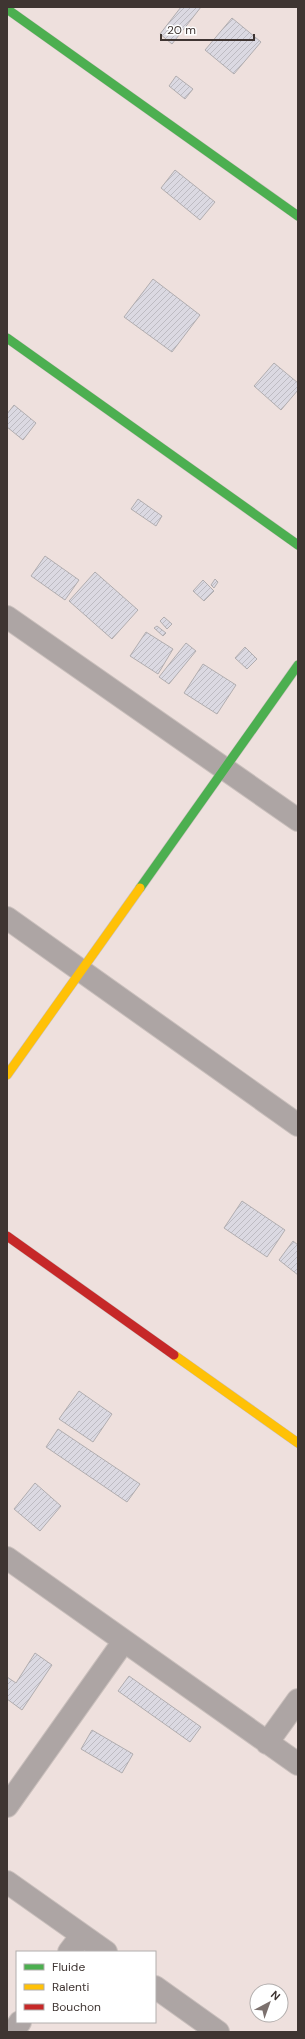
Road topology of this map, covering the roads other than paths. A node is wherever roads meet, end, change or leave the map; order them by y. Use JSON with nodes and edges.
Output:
{"nodes":[{"id":1,"x":7,"y":9,"type":"edge"},
{"id":2,"x":298,"y":216,"type":"edge"},
{"id":3,"x":7,"y":338,"type":"edge"},
{"id":4,"x":298,"y":545,"type":"edge"},
{"id":5,"x":7,"y":617,"type":"edge"},
{"id":6,"x":298,"y":665,"type":"edge"},
{"id":7,"x":225,"y":769,"type":"junction"},
{"id":8,"x":298,"y":820,"type":"edge"},
{"id":9,"x":7,"y":918,"type":"edge"},
{"id":10,"x":81,"y":971,"type":"junction"},
{"id":11,"x":7,"y":1075,"type":"edge"},
{"id":12,"x":298,"y":1125,"type":"edge"},
{"id":13,"x":7,"y":1236,"type":"edge"},
{"id":14,"x":298,"y":1443,"type":"edge"},
{"id":15,"x":7,"y":1558,"type":"edge"},
{"id":16,"x":124,"y":1641,"type":"junction"},
{"id":17,"x":298,"y":1700,"type":"edge"},
{"id":18,"x":267,"y":1743,"type":"junction"},
{"id":19,"x":298,"y":1764,"type":"edge"},
{"id":20,"x":7,"y":1806,"type":"edge"},
{"id":21,"x":7,"y":1882,"type":"edge"},
{"id":22,"x":76,"y":1943,"type":"edge"},
{"id":23,"x":103,"y":1951,"type":"edge"},
{"id":24,"x":156,"y":1988,"type":"edge"},
{"id":25,"x":19,"y":2023,"type":"edge"},
{"id":26,"x":13,"y":2032,"type":"edge"},
{"id":27,"x":218,"y":2032,"type":"edge"}],
"edges":[{"from":1,"to":2,"type":"street"},
{"from":3,"to":4,"type":"street"},
{"from":5,"to":7,"type":"street"},
{"from":6,"to":7,"type":"street"},
{"from":7,"to":8,"type":"street"},
{"from":7,"to":10,"type":"street"},
{"from":9,"to":10,"type":"street"},
{"from":10,"to":11,"type":"street"},
{"from":10,"to":12,"type":"street"},
{"from":13,"to":14,"type":"street"},
{"from":15,"to":16,"type":"street"},
{"from":16,"to":18,"type":"street"},
{"from":16,"to":20,"type":"street"},
{"from":17,"to":18,"type":"street"},
{"from":18,"to":19,"type":"street"},
{"from":21,"to":22,"type":"street"},
{"from":22,"to":23,"type":"street"},
{"from":24,"to":27,"type":"street"},
{"from":25,"to":26,"type":"street"}]}
